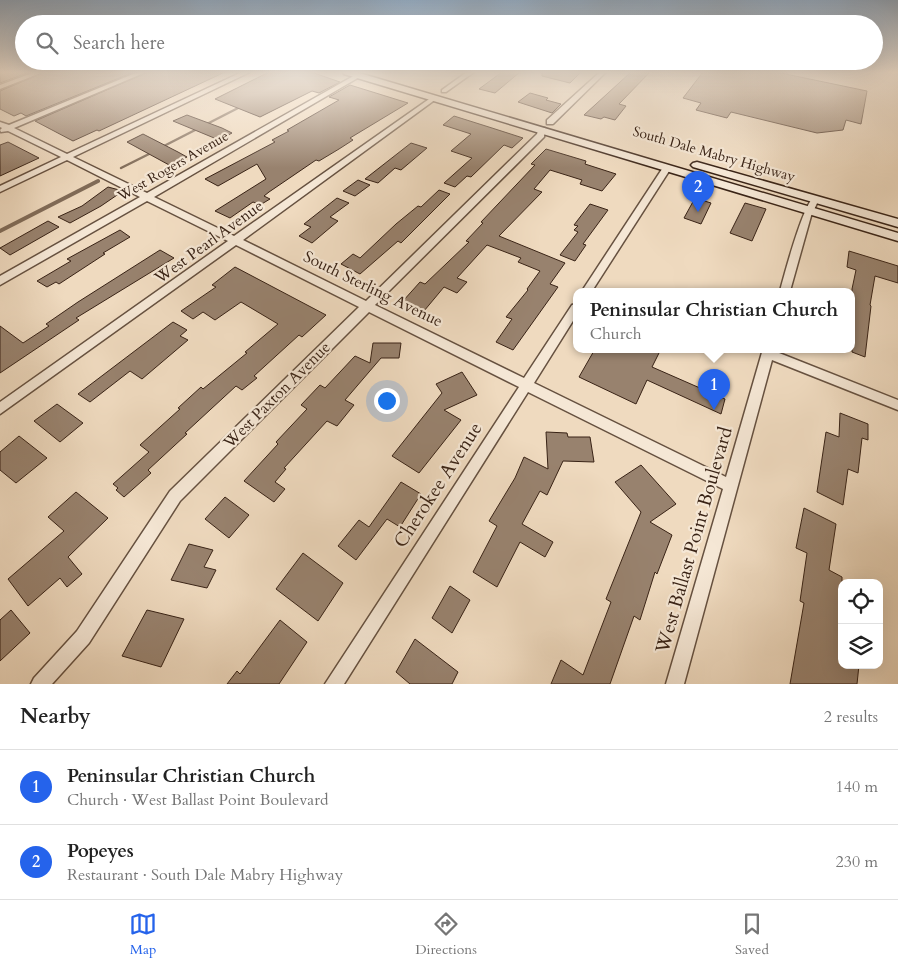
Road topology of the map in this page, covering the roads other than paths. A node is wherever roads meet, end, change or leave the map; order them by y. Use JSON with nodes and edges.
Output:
{"nodes":[{"id":1,"x":63,"y":104,"type":"edge"},
{"id":2,"x":180,"y":104,"type":"edge"},
{"id":3,"x":309,"y":104,"type":"edge"},
{"id":4,"x":426,"y":104,"type":"edge"},
{"id":5,"x":454,"y":104,"type":"edge"},
{"id":6,"x":482,"y":104,"type":"edge"},
{"id":7,"x":569,"y":104,"type":"edge"},
{"id":8,"x":546,"y":126,"type":"junction"},
{"id":9,"x":3,"y":128,"type":"edge"},
{"id":10,"x":68,"y":157,"type":"junction"},
{"id":11,"x":667,"y":168,"type":"junction"},
{"id":12,"x":0,"y":190,"type":"edge"},
{"id":13,"x":148,"y":196,"type":"junction"},
{"id":14,"x":813,"y":205,"type":"junction"},
{"id":15,"x":898,"y":222,"type":"edge"},
{"id":16,"x":898,"y":237,"type":"edge"},
{"id":17,"x":237,"y":240,"type":"junction"},
{"id":18,"x":0,"y":281,"type":"edge"},
{"id":19,"x":589,"y":288,"type":"edge"},
{"id":20,"x":786,"y":288,"type":"edge"},
{"id":21,"x":367,"y":304,"type":"junction"},
{"id":22,"x":573,"y":313,"type":"edge"},
{"id":23,"x":767,"y":353,"type":"edge"},
{"id":24,"x":773,"y":353,"type":"edge"},
{"id":25,"x":526,"y":384,"type":"junction"},
{"id":26,"x":898,"y":404,"type":"edge"},
{"id":27,"x":0,"y":409,"type":"edge"},
{"id":28,"x":730,"y":486,"type":"junction"},
{"id":29,"x":40,"y":684,"type":"edge"},
{"id":30,"x":334,"y":684,"type":"edge"},
{"id":31,"x":675,"y":684,"type":"edge"}],
"edges":[{"from":1,"to":9,"type":"street"},
{"from":2,"to":10,"type":"street"},
{"from":3,"to":13,"type":"street","name":"West Rogers Avenue"},
{"from":4,"to":17,"type":"street","name":"West Pearl Avenue"},
{"from":5,"to":8,"type":"main road","name":"South Dale Mabry Highway"},
{"from":6,"to":8,"type":"main road","name":"South Dale Mabry Highway"},
{"from":7,"to":8,"type":"street","name":"West Paxton Avenue"},
{"from":8,"to":11,"type":"main road","name":"South Dale Mabry Highway"},
{"from":8,"to":14,"type":"main road","name":"South Dale Mabry Highway"},
{"from":8,"to":21,"type":"street","name":"West Paxton Avenue"},
{"from":9,"to":10,"type":"street","name":"South Sterling Avenue"},
{"from":10,"to":12,"type":"street"},
{"from":10,"to":13,"type":"street","name":"South Sterling Avenue"},
{"from":11,"to":14,"type":"main road","name":"South Dale Mabry Highway"},
{"from":11,"to":19,"type":"street"},
{"from":13,"to":17,"type":"street","name":"South Sterling Avenue"},
{"from":13,"to":18,"type":"street","name":"West Rogers Avenue"},
{"from":14,"to":15,"type":"main road","name":"South Dale Mabry Highway"},
{"from":14,"to":16,"type":"main road","name":"South Dale Mabry Highway"},
{"from":14,"to":20,"type":"street"},
{"from":17,"to":21,"type":"street","name":"South Sterling Avenue"},
{"from":17,"to":27,"type":"street","name":"West Pearl Avenue"},
{"from":21,"to":25,"type":"street","name":"South Sterling Avenue"},
{"from":21,"to":29,"type":"street","name":"West Paxton Avenue"},
{"from":22,"to":25,"type":"street","name":"Cherokee Avenue"},
{"from":23,"to":28,"type":"street","name":"West Ballast Point Boulevard"},
{"from":24,"to":26,"type":"street"},
{"from":25,"to":28,"type":"street","name":"South Sterling Avenue"},
{"from":25,"to":30,"type":"street","name":"Cherokee Avenue"},
{"from":28,"to":31,"type":"street","name":"West Ballast Point Boulevard"}]}
